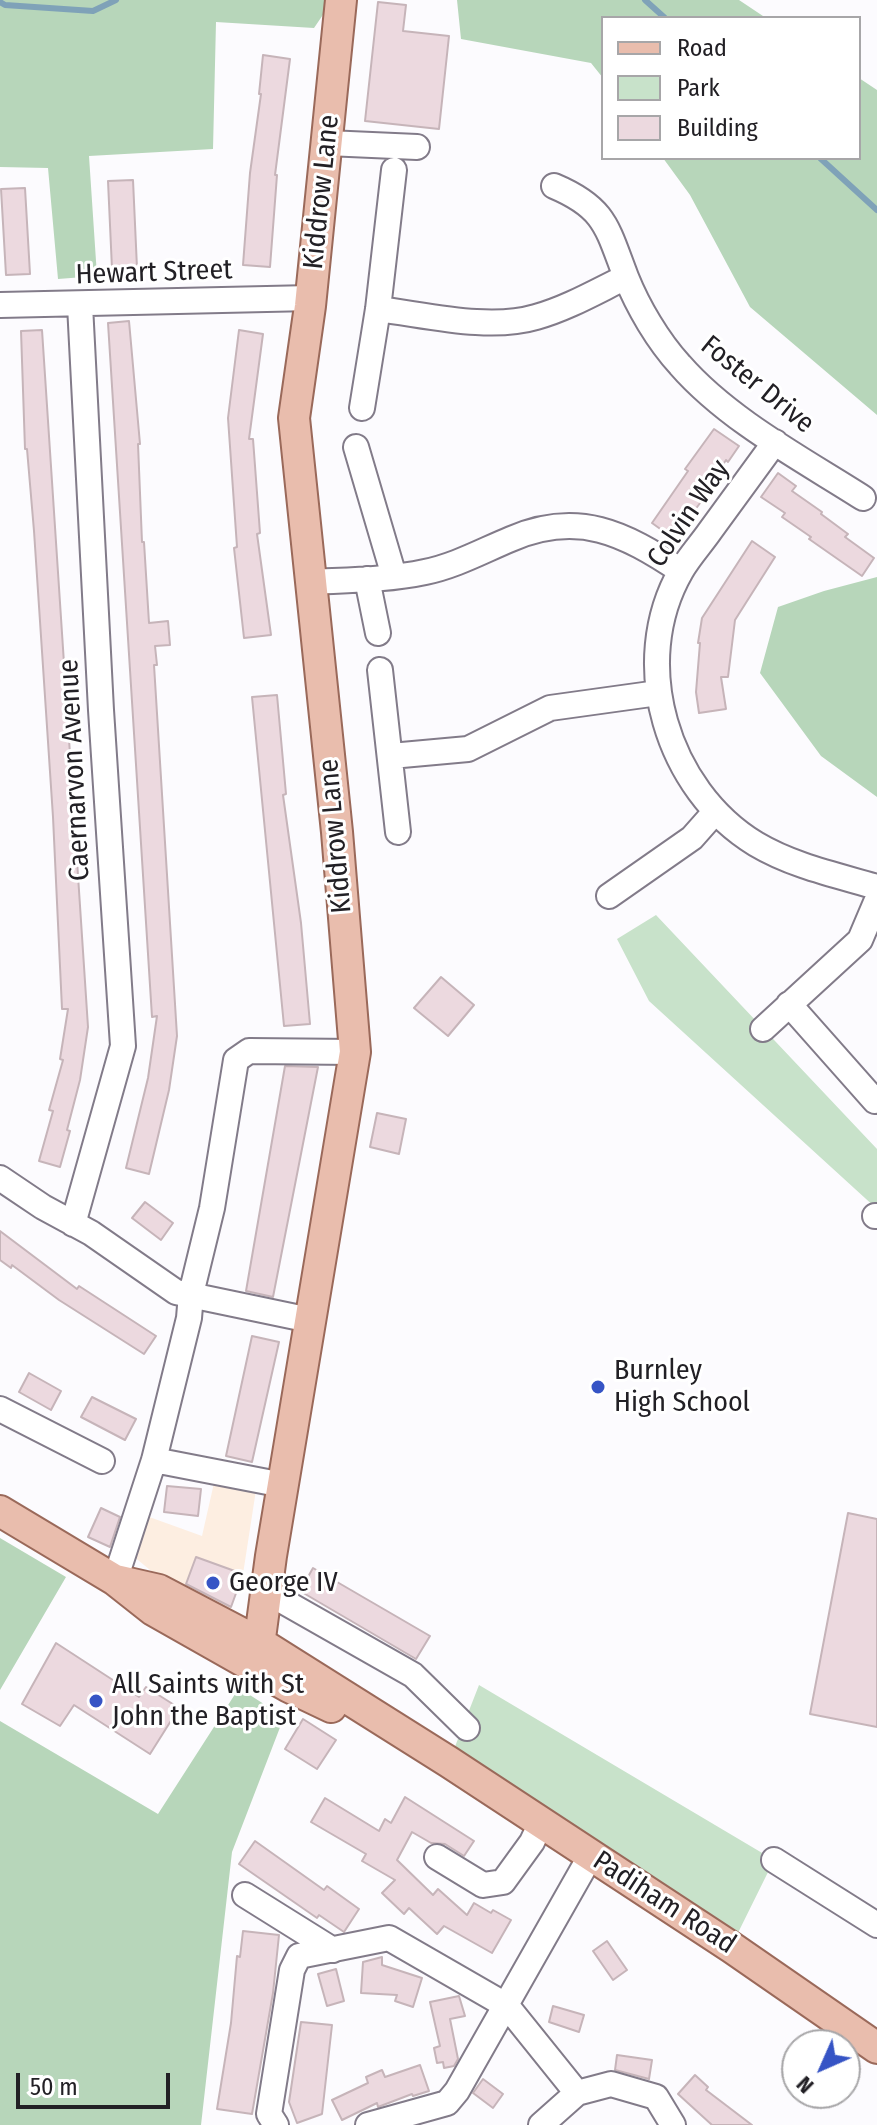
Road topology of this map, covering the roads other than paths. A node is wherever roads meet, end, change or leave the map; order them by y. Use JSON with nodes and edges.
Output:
{"nodes":[{"id":1,"x":341,"y":0,"type":"edge"},
{"id":2,"x":327,"y":143,"type":"junction"},
{"id":3,"x":417,"y":147,"type":"dead end"},
{"id":4,"x":394,"y":170,"type":"dead end"},
{"id":5,"x":554,"y":186,"type":"dead end"},
{"id":6,"x":626,"y":277,"type":"junction"},
{"id":7,"x":311,"y":298,"type":"junction"},
{"id":8,"x":0,"y":305,"type":"edge"},
{"id":9,"x":80,"y":305,"type":"junction"},
{"id":10,"x":378,"y":309,"type":"junction"},
{"id":11,"x":362,"y":408,"type":"dead end"},
{"id":12,"x":775,"y":442,"type":"junction"},
{"id":13,"x":356,"y":447,"type":"dead end"},
{"id":14,"x":863,"y":498,"type":"dead end"},
{"id":15,"x":681,"y":571,"type":"junction"},
{"id":16,"x":394,"y":576,"type":"junction"},
{"id":17,"x":367,"y":579,"type":"junction"},
{"id":18,"x":309,"y":582,"type":"junction"},
{"id":19,"x":378,"y":633,"type":"dead end"},
{"id":20,"x":380,"y":670,"type":"dead end"},
{"id":21,"x":658,"y":693,"type":"junction"},
{"id":22,"x":391,"y":756,"type":"junction"},
{"id":23,"x":715,"y":812,"type":"junction"},
{"id":24,"x":398,"y":832,"type":"dead end"},
{"id":25,"x":877,"y":887,"type":"edge"},
{"id":26,"x":609,"y":896,"type":"dead end"},
{"id":27,"x":877,"y":900,"type":"edge"},
{"id":28,"x":789,"y":1004,"type":"junction"},
{"id":29,"x":763,"y":1029,"type":"dead end"},
{"id":30,"x":355,"y":1052,"type":"junction"},
{"id":31,"x":875,"y":1101,"type":"dead end"},
{"id":32,"x":0,"y":1178,"type":"edge"},
{"id":33,"x":73,"y":1224,"type":"junction"},
{"id":34,"x":191,"y":1294,"type":"junction"},
{"id":35,"x":310,"y":1320,"type":"junction"},
{"id":36,"x":0,"y":1409,"type":"edge"},
{"id":37,"x":154,"y":1460,"type":"junction"},
{"id":38,"x":102,"y":1461,"type":"dead end"},
{"id":39,"x":283,"y":1485,"type":"junction"},
{"id":40,"x":0,"y":1511,"type":"edge"},
{"id":41,"x":115,"y":1580,"type":"junction"},
{"id":42,"x":267,"y":1592,"type":"junction"},
{"id":43,"x":258,"y":1656,"type":"junction"},
{"id":44,"x":467,"y":1728,"type":"dead end"},
{"id":45,"x":541,"y":1823,"type":"junction"},
{"id":46,"x":591,"y":1855,"type":"junction"},
{"id":47,"x":437,"y":1857,"type":"dead end"},
{"id":48,"x":774,"y":1860,"type":"dead end"},
{"id":49,"x":245,"y":1895,"type":"dead end"},
{"id":50,"x":877,"y":1925,"type":"edge"},
{"id":51,"x":333,"y":1950,"type":"junction"},
{"id":52,"x":507,"y":2006,"type":"junction"},
{"id":53,"x":877,"y":2048,"type":"edge"},
{"id":54,"x":577,"y":2093,"type":"junction"},
{"id":55,"x":276,"y":2125,"type":"edge"},
{"id":56,"x":368,"y":2125,"type":"edge"},
{"id":57,"x":541,"y":2125,"type":"edge"},
{"id":58,"x":673,"y":2125,"type":"edge"}],
"edges":[{"from":1,"to":2,"type":"main road","name":"Kiddrow Lane"},
{"from":2,"to":3,"type":"street"},
{"from":2,"to":7,"type":"main road","name":"Kiddrow Lane"},
{"from":4,"to":10,"type":"street"},
{"from":5,"to":6,"type":"street","name":"Foster Drive"},
{"from":6,"to":10,"type":"street"},
{"from":6,"to":12,"type":"street","name":"Foster Drive"},
{"from":7,"to":9,"type":"street","name":"Hewart Street"},
{"from":7,"to":18,"type":"main road","name":"Kiddrow Lane"},
{"from":8,"to":9,"type":"street","name":"Hewart Street"},
{"from":9,"to":33,"type":"street","name":"Caernarvon Avenue"},
{"from":10,"to":11,"type":"street"},
{"from":12,"to":14,"type":"street","name":"Foster Drive"},
{"from":12,"to":15,"type":"street","name":"Colvin Way"},
{"from":13,"to":16,"type":"street"},
{"from":15,"to":16,"type":"street"},
{"from":15,"to":21,"type":"street","name":"Colvin Way"},
{"from":16,"to":17,"type":"street"},
{"from":17,"to":18,"type":"street"},
{"from":17,"to":19,"type":"street"},
{"from":18,"to":30,"type":"main road","name":"Kiddrow Lane"},
{"from":20,"to":22,"type":"street"},
{"from":21,"to":22,"type":"street"},
{"from":21,"to":23,"type":"street","name":"Colvin Way"},
{"from":22,"to":24,"type":"street"},
{"from":23,"to":25,"type":"street","name":"Colvin Way"},
{"from":23,"to":26,"type":"street"},
{"from":27,"to":28,"type":"street"},
{"from":28,"to":29,"type":"street"},
{"from":28,"to":31,"type":"street"},
{"from":30,"to":34,"type":"street"},
{"from":30,"to":35,"type":"main road","name":"Kiddrow Lane"},
{"from":32,"to":33,"type":"street"},
{"from":33,"to":34,"type":"street"},
{"from":34,"to":35,"type":"street"},
{"from":34,"to":37,"type":"street"},
{"from":35,"to":39,"type":"main road","name":"Kiddrow Lane"},
{"from":36,"to":38,"type":"street"},
{"from":37,"to":39,"type":"street"},
{"from":37,"to":41,"type":"street"},
{"from":39,"to":42,"type":"main road","name":"Kiddrow Lane"},
{"from":40,"to":41,"type":"main road","name":"Padiham Road"},
{"from":41,"to":43,"type":"main road","name":"Padiham Road"},
{"from":42,"to":43,"type":"main road","name":"Kiddrow Lane"},
{"from":42,"to":44,"type":"street"},
{"from":43,"to":45,"type":"main road","name":"Padiham Road"},
{"from":45,"to":46,"type":"main road","name":"Padiham Road"},
{"from":45,"to":47,"type":"street"},
{"from":46,"to":52,"type":"street"},
{"from":46,"to":53,"type":"main road","name":"Padiham Road"},
{"from":48,"to":50,"type":"street"},
{"from":49,"to":51,"type":"street"},
{"from":51,"to":52,"type":"street"},
{"from":51,"to":55,"type":"street"},
{"from":52,"to":54,"type":"street"},
{"from":52,"to":56,"type":"street"},
{"from":54,"to":57,"type":"street"},
{"from":54,"to":58,"type":"street"}]}
